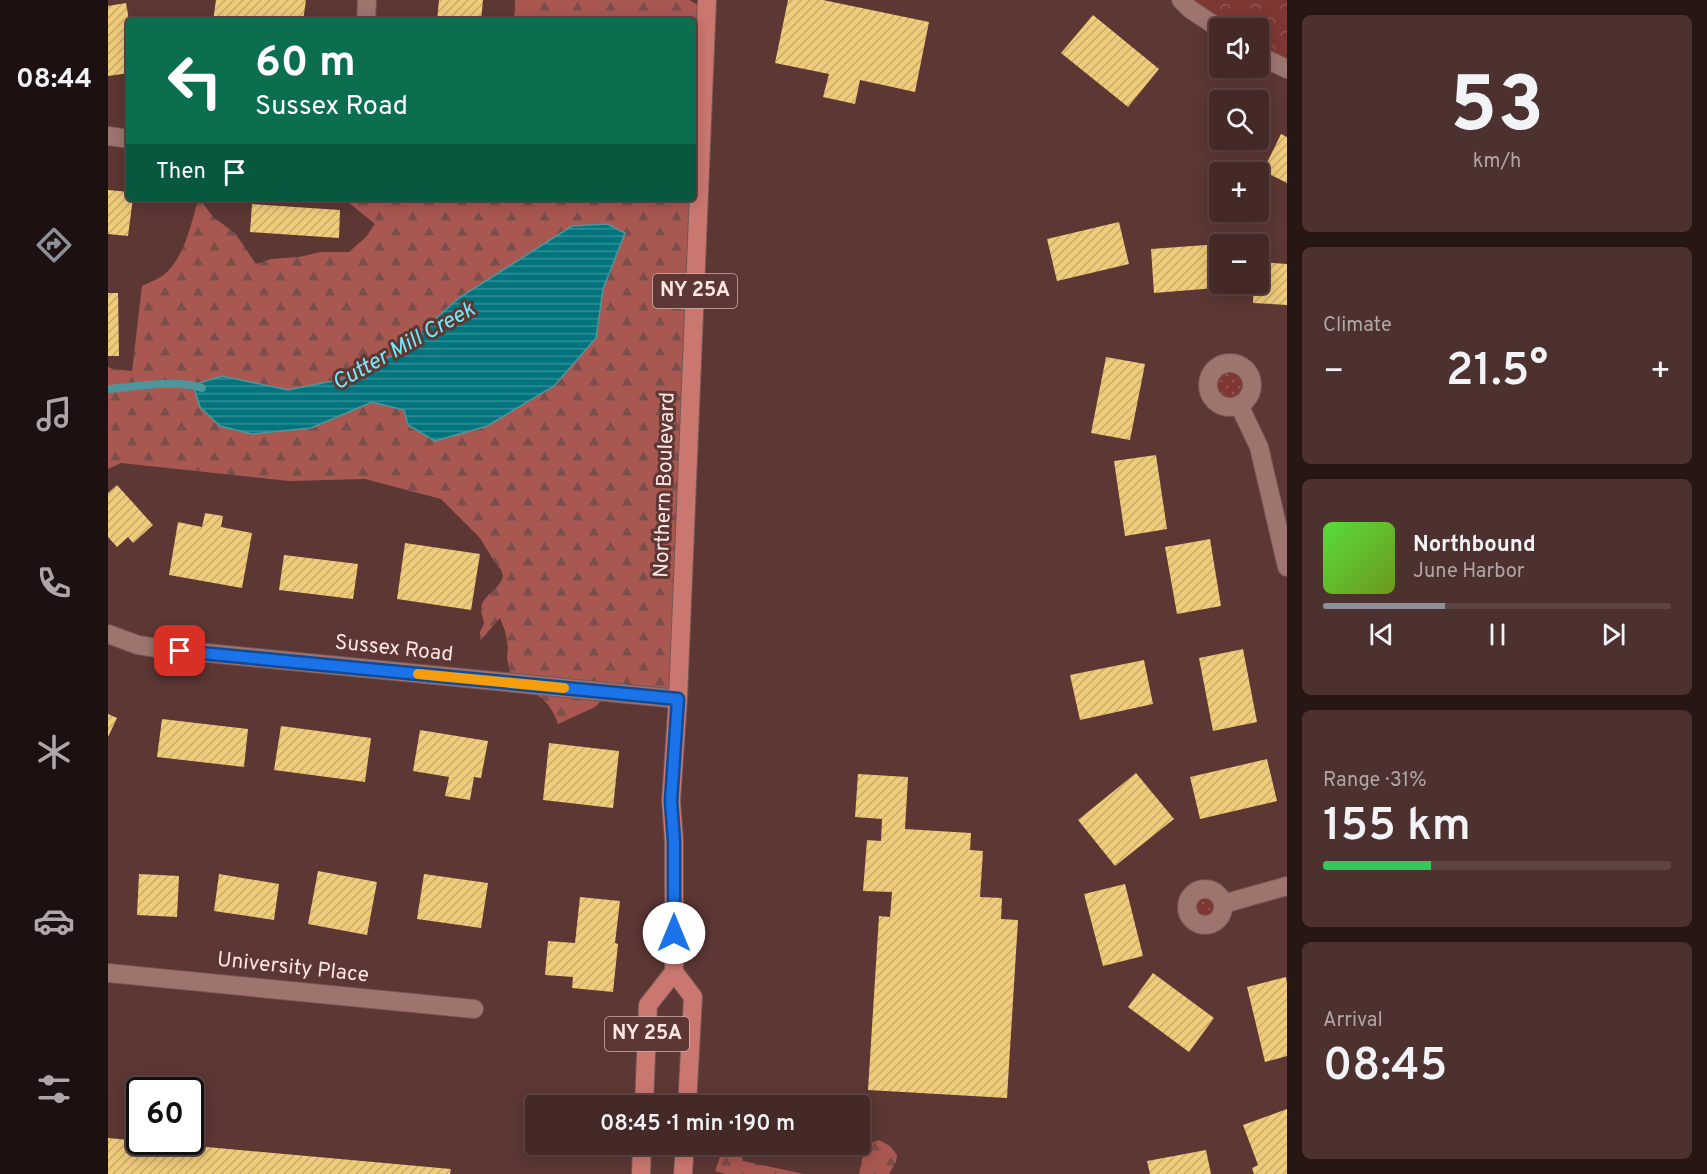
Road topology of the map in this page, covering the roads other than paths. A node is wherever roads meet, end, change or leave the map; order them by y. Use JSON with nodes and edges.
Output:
{"nodes":[{"id":1,"x":367,"y":0,"type":"edge"},
{"id":2,"x":707,"y":0,"type":"edge"},
{"id":3,"x":1180,"y":0,"type":"edge"},
{"id":4,"x":366,"y":18,"type":"edge"},
{"id":5,"x":1209,"y":22,"type":"edge"},
{"id":6,"x":1269,"y":60,"type":"edge"},
{"id":7,"x":1287,"y":69,"type":"edge"},
{"id":8,"x":108,"y":136,"type":"edge"},
{"id":9,"x":126,"y":139,"type":"edge"},
{"id":10,"x":1239,"y":405,"type":"dead end"},
{"id":11,"x":1287,"y":567,"type":"edge"},
{"id":12,"x":108,"y":634,"type":"edge"},
{"id":13,"x":678,"y":699,"type":"junction"},
{"id":14,"x":1287,"y":886,"type":"edge"},
{"id":15,"x":1223,"y":904,"type":"dead end"},
{"id":16,"x":674,"y":972,"type":"junction"},
{"id":17,"x":108,"y":973,"type":"edge"},
{"id":18,"x":474,"y":1009,"type":"dead end"},
{"id":19,"x":644,"y":1095,"type":"edge"},
{"id":20,"x":688,"y":1095,"type":"edge"},
{"id":21,"x":642,"y":1155,"type":"edge"},
{"id":22,"x":684,"y":1155,"type":"edge"},
{"id":23,"x":641,"y":1174,"type":"edge"},
{"id":24,"x":683,"y":1174,"type":"edge"}],
"edges":[{"from":1,"to":4,"type":"street"},
{"from":2,"to":13,"type":"main road","name":"Northern Boulevard","number":"NY 25A"},
{"from":3,"to":5,"type":"street"},
{"from":6,"to":7,"type":"street"},
{"from":8,"to":9,"type":"street"},
{"from":10,"to":11,"type":"street"},
{"from":12,"to":13,"type":"street","name":"Sussex Road"},
{"from":13,"to":16,"type":"main road","name":"Northern Boulevard","number":"NY 25A"},
{"from":14,"to":15,"type":"street"},
{"from":16,"to":19,"type":"main road","number":"NY 25A"},
{"from":16,"to":20,"type":"main road","number":"NY 25A"},
{"from":17,"to":18,"type":"street","name":"University Place"},
{"from":21,"to":23,"type":"main road"},
{"from":22,"to":24,"type":"main road"}]}
